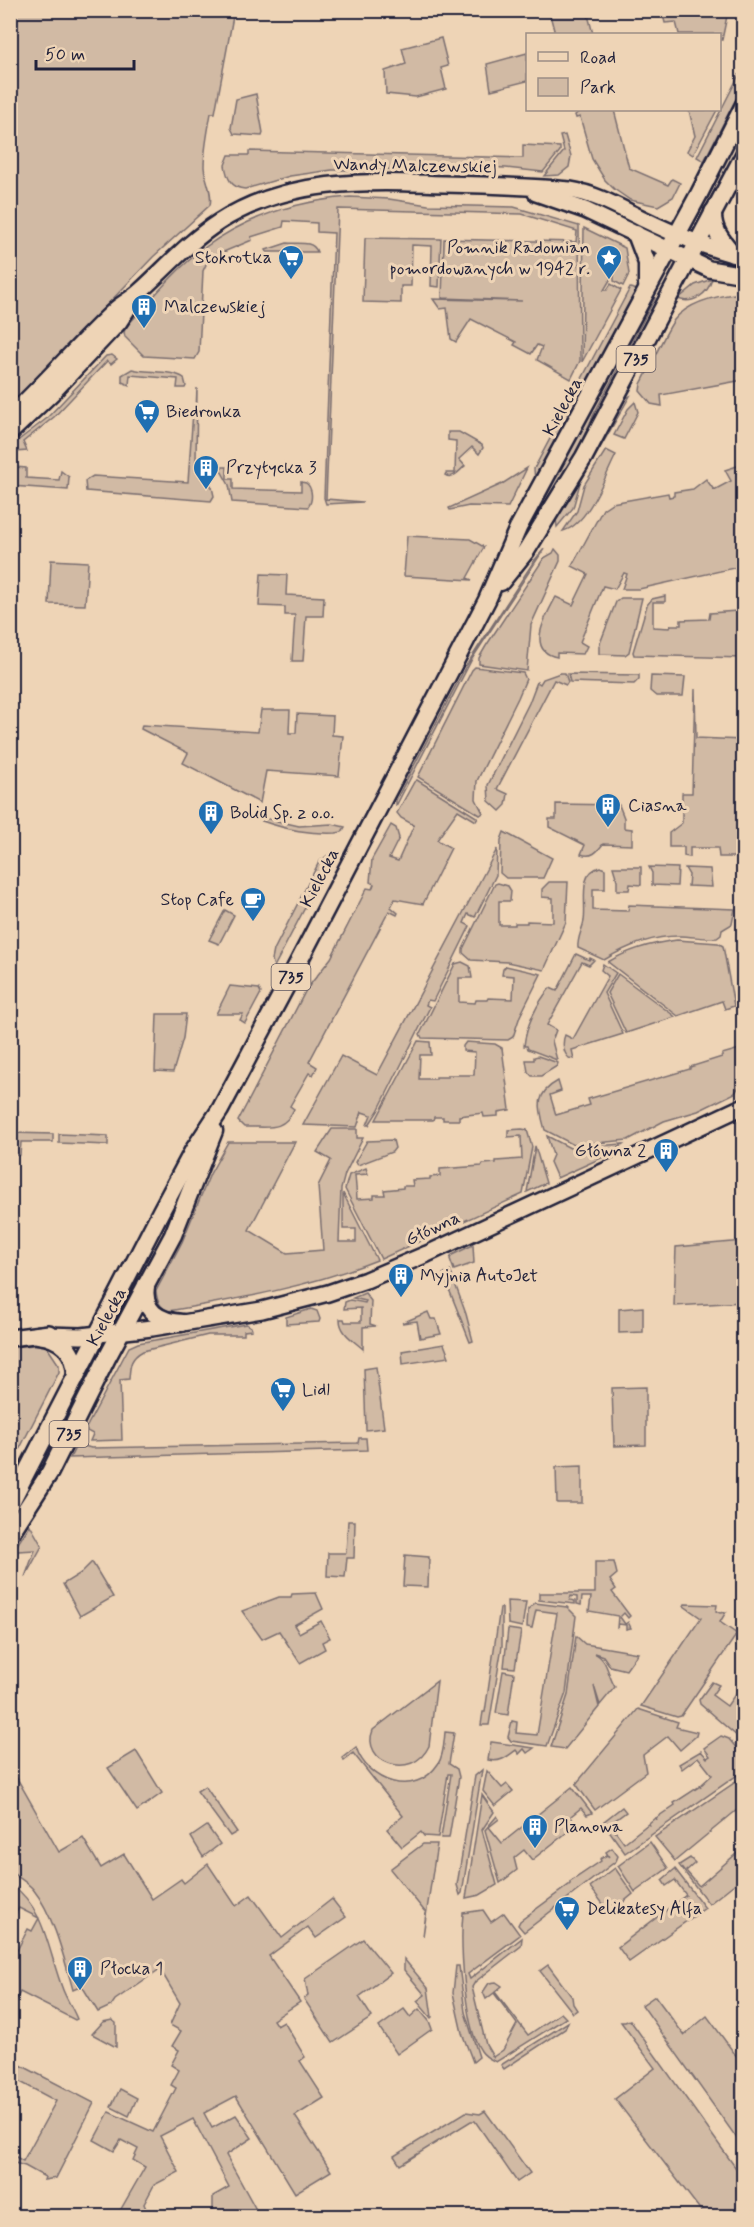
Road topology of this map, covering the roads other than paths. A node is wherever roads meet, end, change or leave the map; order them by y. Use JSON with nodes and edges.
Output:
{"nodes":[{"id":1,"x":744,"y":105,"type":"edge"},
{"id":2,"x":744,"y":155,"type":"edge"},
{"id":3,"x":513,"y":187,"type":"junction"},
{"id":4,"x":713,"y":212,"type":"junction"},
{"id":5,"x":636,"y":234,"type":"junction"},
{"id":6,"x":676,"y":234,"type":"junction"},
{"id":7,"x":697,"y":243,"type":"junction"},
{"id":8,"x":667,"y":250,"type":"junction"},
{"id":9,"x":738,"y":256,"type":"edge"},
{"id":10,"x":687,"y":260,"type":"junction"},
{"id":11,"x":744,"y":275,"type":"edge"},
{"id":12,"x":647,"y":288,"type":"junction"},
{"id":13,"x":136,"y":295,"type":"junction"},
{"id":14,"x":10,"y":416,"type":"edge"},
{"id":15,"x":10,"y":432,"type":"edge"},
{"id":16,"x":487,"y":600,"type":"junction"},
{"id":17,"x":744,"y":1106,"type":"edge"},
{"id":18,"x":220,"y":1110,"type":"junction"},
{"id":19,"x":146,"y":1285,"type":"junction"},
{"id":20,"x":182,"y":1323,"type":"junction"},
{"id":21,"x":121,"y":1331,"type":"junction"},
{"id":22,"x":99,"y":1332,"type":"junction"},
{"id":23,"x":38,"y":1335,"type":"junction"},
{"id":24,"x":10,"y":1338,"type":"edge"},
{"id":25,"x":76,"y":1377,"type":"junction"},
{"id":26,"x":10,"y":1504,"type":"edge"},
{"id":27,"x":10,"y":1534,"type":"edge"}],
"edges":[{"from":1,"to":6,"type":"main road","number":"735"},
{"from":2,"to":4,"type":"main road","number":"735"},
{"from":3,"to":5,"type":"main road","name":"Wandy Malczewskiej"},
{"from":3,"to":6,"type":"main road","name":"Wandy Malczewskiej"},
{"from":3,"to":13,"type":"main road","name":"Wandy Malczewskiej"},
{"from":4,"to":7,"type":"main road","number":"735"},
{"from":4,"to":9,"type":"main road"},
{"from":5,"to":8,"type":"main road","name":"Wandy Malczewskiej"},
{"from":5,"to":12,"type":"main road"},
{"from":6,"to":7,"type":"main road","name":"Wandy Malczewskiej"},
{"from":6,"to":8,"type":"main road","name":"Kielecka","number":"735"},
{"from":7,"to":9,"type":"main road","name":"Wandy Malczewskiej"},
{"from":7,"to":10,"type":"main road","number":"735"},
{"from":8,"to":10,"type":"main road","name":"Wandy Malczewskiej"},
{"from":8,"to":12,"type":"main road","name":"Kielecka","number":"735"},
{"from":10,"to":11,"type":"main road","name":"Wandy Malczewskiej"},
{"from":10,"to":16,"type":"main road","name":"Kielecka","number":"735"},
{"from":12,"to":16,"type":"main road","name":"Kielecka","number":"735"},
{"from":13,"to":14,"type":"main road","name":"Wandy Malczewskiej"},
{"from":13,"to":15,"type":"main road","name":"Wandy Malczewskiej"},
{"from":16,"to":18,"type":"main road","name":"Kielecka","number":"735"},
{"from":17,"to":20,"type":"main road","name":"Główna"},
{"from":18,"to":19,"type":"main road","name":"Kielecka","number":"735"},
{"from":18,"to":22,"type":"main road","name":"Kielecka","number":"735"},
{"from":19,"to":20,"type":"main road"},
{"from":19,"to":21,"type":"main road","name":"Kielecka","number":"735"},
{"from":20,"to":21,"type":"main road","name":"Główna"},
{"from":21,"to":22,"type":"main road","name":"Główna"},
{"from":21,"to":27,"type":"main road","name":"Kielecka","number":"735"},
{"from":22,"to":23,"type":"main road","name":"Główna"},
{"from":22,"to":25,"type":"main road","name":"Kielecka","number":"735"},
{"from":23,"to":24,"type":"main road","name":"Główna"},
{"from":23,"to":25,"type":"main road"},
{"from":25,"to":26,"type":"main road","name":"Kielecka","number":"735"}]}
